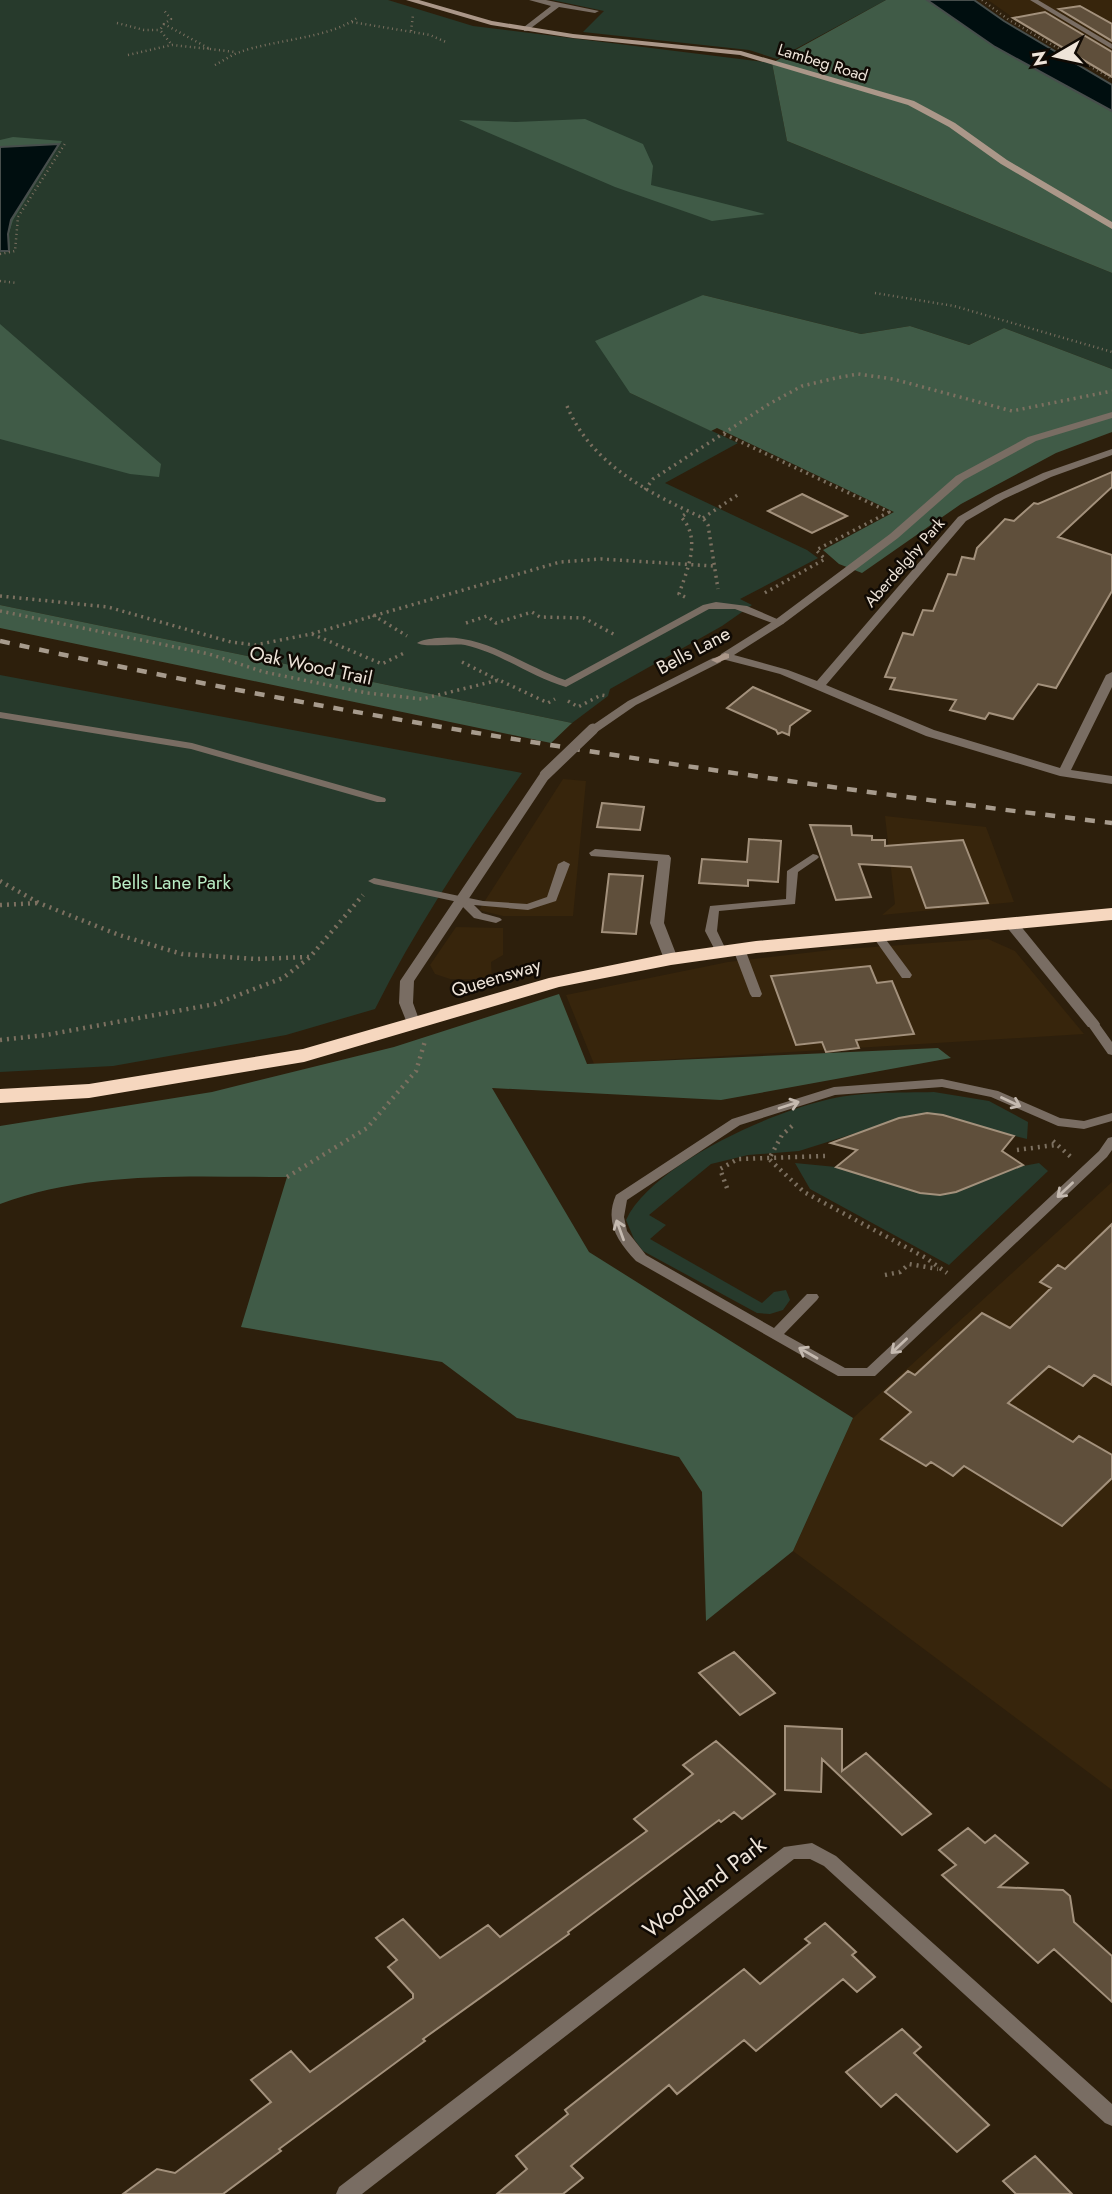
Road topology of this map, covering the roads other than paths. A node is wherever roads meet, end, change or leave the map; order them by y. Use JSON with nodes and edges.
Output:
{"nodes":[{"id":1,"x":410,"y":0,"type":"edge"},
{"id":2,"x":533,"y":0,"type":"edge"},
{"id":3,"x":1033,"y":0,"type":"edge"},
{"id":4,"x":557,"y":5,"type":"junction"},
{"id":5,"x":595,"y":11,"type":"dead end"},
{"id":6,"x":527,"y":29,"type":"junction"},
{"id":7,"x":1112,"y":47,"type":"edge"},
{"id":8,"x":1112,"y":226,"type":"edge"},
{"id":9,"x":1112,"y":415,"type":"edge"},
{"id":10,"x":1112,"y":452,"type":"edge"},
{"id":11,"x":779,"y":622,"type":"junction"},
{"id":12,"x":422,"y":643,"type":"road end"},
{"id":13,"x":721,"y":658,"type":"junction"},
{"id":14,"x":1112,"y":675,"type":"edge"},
{"id":15,"x":818,"y":687,"type":"junction"},
{"id":16,"x":0,"y":715,"type":"edge"},
{"id":17,"x":1064,"y":773,"type":"junction"},
{"id":18,"x":1112,"y":780,"type":"edge"},
{"id":19,"x":381,"y":800,"type":"dead end"},
{"id":20,"x":595,"y":853,"type":"dead end"},
{"id":21,"x":813,"y":857,"type":"dead end"},
{"id":22,"x":564,"y":864,"type":"dead end"},
{"id":23,"x":374,"y":881,"type":"road end"},
{"id":24,"x":462,"y":901,"type":"junction"},
{"id":25,"x":1112,"y":914,"type":"edge"},
{"id":26,"x":496,"y":920,"type":"dead end"},
{"id":27,"x":1010,"y":922,"type":"junction"},
{"id":28,"x":877,"y":935,"type":"junction"},
{"id":29,"x":730,"y":951,"type":"junction"},
{"id":30,"x":671,"y":959,"type":"junction"},
{"id":31,"x":906,"y":975,"type":"dead end"},
{"id":32,"x":757,"y":994,"type":"dead end"},
{"id":33,"x":423,"y":1023,"type":"junction"},
{"id":34,"x":1093,"y":1024,"type":"joint"},
{"id":35,"x":1112,"y":1051,"type":"edge"},
{"id":36,"x":0,"y":1096,"type":"edge"},
{"id":37,"x":1112,"y":1117,"type":"edge"},
{"id":38,"x":1112,"y":1141,"type":"edge"},
{"id":39,"x":812,"y":1297,"type":"dead end"},
{"id":40,"x":776,"y":1334,"type":"junction"},
{"id":41,"x":1112,"y":2117,"type":"edge"},
{"id":42,"x":346,"y":2194,"type":"edge"}],
"edges":[{"from":1,"to":6,"type":"main road","name":"Lambeg Road"},
{"from":2,"to":4,"type":"street"},
{"from":3,"to":7,"type":"lane"},
{"from":4,"to":5,"type":"street"},
{"from":4,"to":6,"type":"street"},
{"from":6,"to":8,"type":"main road","name":"Lambeg Road"},
{"from":9,"to":11,"type":"street","name":"Bells Lane"},
{"from":10,"to":15,"type":"street","name":"Aberdelghy Park"},
{"from":11,"to":12,"type":"lane"},
{"from":11,"to":13,"type":"street","name":"Bells Lane"},
{"from":13,"to":15,"type":"street"},
{"from":13,"to":24,"type":"street","name":"Bells Lane","bridge":true},
{"from":14,"to":17,"type":"street"},
{"from":15,"to":17,"type":"street"},
{"from":16,"to":19,"type":"lane"},
{"from":17,"to":18,"type":"street"},
{"from":20,"to":30,"type":"street"},
{"from":21,"to":29,"type":"lane"},
{"from":22,"to":24,"type":"lane"},
{"from":23,"to":24,"type":"lane"},
{"from":24,"to":26,"type":"lane"},
{"from":24,"to":33,"type":"street","name":"Bells Lane"},
{"from":25,"to":27,"type":"highway","name":"Queensway"},
{"from":27,"to":28,"type":"highway","name":"Queensway"},
{"from":27,"to":34,"type":"street"},
{"from":28,"to":29,"type":"highway","name":"Queensway"},
{"from":28,"to":31,"type":"lane"},
{"from":29,"to":30,"type":"highway","name":"Queensway"},
{"from":29,"to":32,"type":"lane"},
{"from":30,"to":33,"type":"highway","name":"Queensway"},
{"from":33,"to":36,"type":"highway","name":"Queensway"},
{"from":34,"to":35,"type":"lane"},
{"from":40,"to":37,"type":"lane","one_way":true},
{"from":38,"to":40,"type":"lane","one_way":true},
{"from":39,"to":40,"type":"lane"},
{"from":41,"to":42,"type":"street","name":"Woodland Park"}]}
